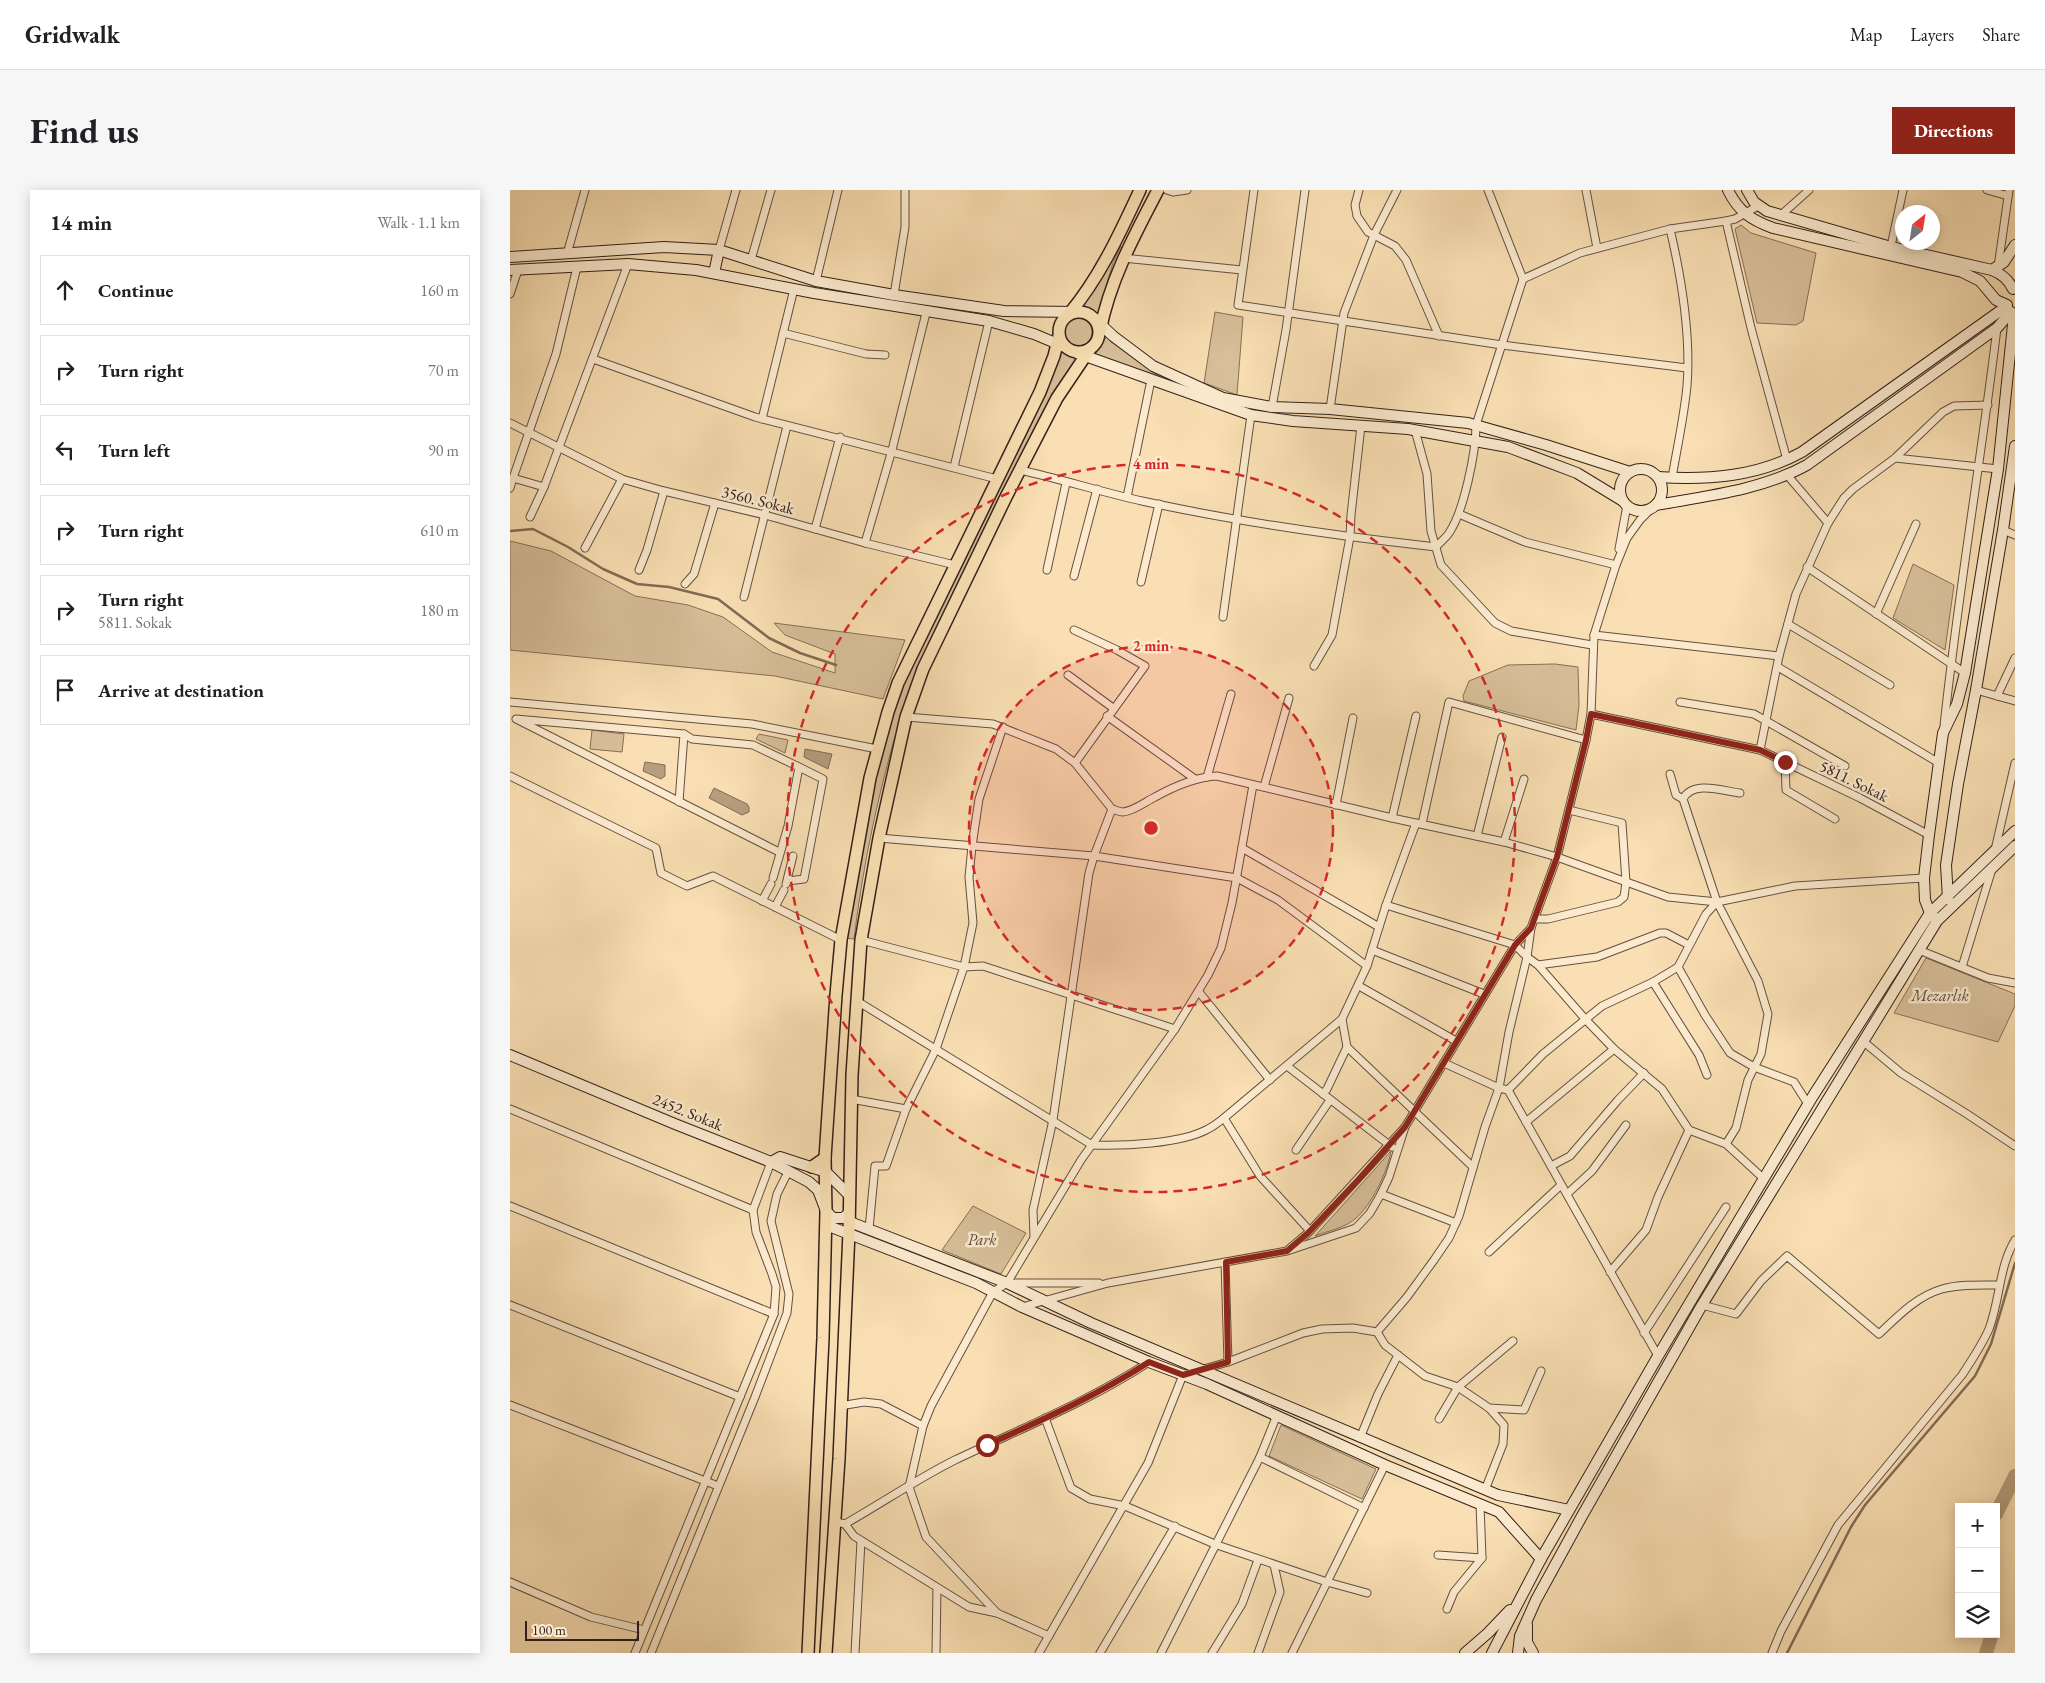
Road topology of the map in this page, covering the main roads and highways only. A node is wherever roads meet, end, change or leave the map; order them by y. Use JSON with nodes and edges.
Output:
{"nodes":[{"id":1,"x":1140,"y":190,"type":"edge"},
{"id":2,"x":1158,"y":190,"type":"edge"},
{"id":3,"x":1072,"y":313,"type":"junction"},
{"id":4,"x":1098,"y":325,"type":"junction"},
{"id":5,"x":1060,"y":343,"type":"junction"},
{"id":6,"x":1084,"y":353,"type":"junction"},
{"id":7,"x":825,"y":1158,"type":"junction"},
{"id":8,"x":812,"y":1167,"type":"road end"},
{"id":9,"x":808,"y":1653,"type":"edge"},
{"id":10,"x":826,"y":1653,"type":"edge"}],
"edges":[{"from":1,"to":3,"type":"main road"},
{"from":2,"to":4,"type":"main road"},
{"from":3,"to":4,"type":"main road"},
{"from":3,"to":5,"type":"main road"},
{"from":4,"to":6,"type":"main road"},
{"from":5,"to":6,"type":"main road"},
{"from":5,"to":7,"type":"main road"},
{"from":6,"to":10,"type":"main road"},
{"from":7,"to":8,"type":"main road"},
{"from":7,"to":9,"type":"main road"}]}
